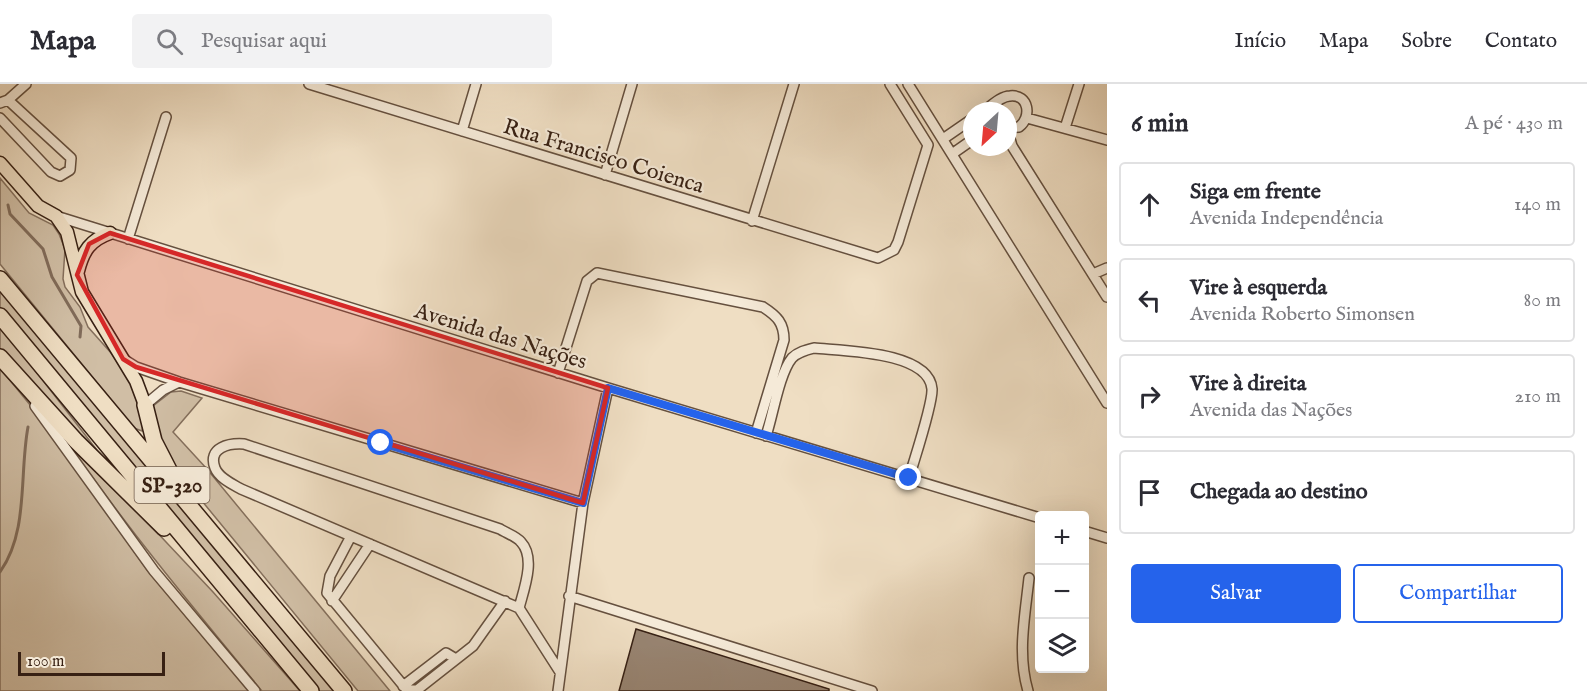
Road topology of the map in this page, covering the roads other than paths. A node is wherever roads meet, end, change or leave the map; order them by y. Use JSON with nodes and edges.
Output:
{"nodes":[{"id":1,"x":26,"y":84,"type":"edge"},
{"id":2,"x":309,"y":84,"type":"edge"},
{"id":3,"x":476,"y":84,"type":"edge"},
{"id":4,"x":632,"y":84,"type":"edge"},
{"id":5,"x":794,"y":84,"type":"edge"},
{"id":6,"x":890,"y":84,"type":"edge"},
{"id":7,"x":908,"y":84,"type":"edge"},
{"id":8,"x":1079,"y":84,"type":"edge"},
{"id":9,"x":4,"y":101,"type":"edge"},
{"id":10,"x":999,"y":101,"type":"edge"},
{"id":11,"x":1030,"y":116,"type":"junction"},
{"id":12,"x":166,"y":117,"type":"dead end"},
{"id":13,"x":0,"y":118,"type":"edge"},
{"id":14,"x":963,"y":125,"type":"edge"},
{"id":15,"x":1017,"y":128,"type":"edge"},
{"id":16,"x":1065,"y":128,"type":"junction"},
{"id":17,"x":462,"y":131,"type":"junction"},
{"id":18,"x":943,"y":139,"type":"junction"},
{"id":19,"x":1107,"y":140,"type":"edge"},
{"id":20,"x":963,"y":146,"type":"edge"},
{"id":21,"x":952,"y":154,"type":"junction"},
{"id":22,"x":1017,"y":154,"type":"edge"},
{"id":23,"x":0,"y":163,"type":"edge"},
{"id":24,"x":605,"y":176,"type":"junction"},
{"id":25,"x":56,"y":216,"type":"junction"},
{"id":26,"x":752,"y":221,"type":"junction"},
{"id":27,"x":110,"y":233,"type":"junction"},
{"id":28,"x":128,"y":239,"type":"junction"},
{"id":29,"x":1107,"y":268,"type":"edge"},
{"id":30,"x":1093,"y":274,"type":"junction"},
{"id":31,"x":77,"y":275,"type":"junction"},
{"id":32,"x":0,"y":279,"type":"edge"},
{"id":33,"x":1107,"y":297,"type":"edge"},
{"id":34,"x":0,"y":316,"type":"edge"},
{"id":35,"x":0,"y":357,"type":"edge"},
{"id":36,"x":123,"y":359,"type":"junction"},
{"id":37,"x":558,"y":373,"type":"junction"},
{"id":38,"x":179,"y":382,"type":"junction"},
{"id":39,"x":608,"y":388,"type":"junction"},
{"id":40,"x":1107,"y":403,"type":"edge"},
{"id":41,"x":146,"y":405,"type":"junction"},
{"id":42,"x":756,"y":433,"type":"junction"},
{"id":43,"x":766,"y":436,"type":"junction"},
{"id":44,"x":909,"y":478,"type":"junction"},
{"id":45,"x":184,"y":497,"type":"junction"},
{"id":46,"x":583,"y":503,"type":"junction"},
{"id":47,"x":1035,"y":516,"type":"edge"},
{"id":48,"x":1089,"y":533,"type":"edge"},
{"id":49,"x":351,"y":536,"type":"junction"},
{"id":50,"x":1107,"y":538,"type":"edge"},
{"id":51,"x":370,"y":544,"type":"junction"},
{"id":52,"x":1029,"y":578,"type":"dead end"},
{"id":53,"x":221,"y":583,"type":"junction"},
{"id":54,"x":569,"y":596,"type":"junction"},
{"id":55,"x":332,"y":601,"type":"junction"},
{"id":56,"x":505,"y":601,"type":"junction"},
{"id":57,"x":519,"y":608,"type":"junction"},
{"id":58,"x":560,"y":672,"type":"junction"},
{"id":59,"x":255,"y":691,"type":"edge"},
{"id":60,"x":311,"y":691,"type":"edge"},
{"id":61,"x":344,"y":691,"type":"edge"},
{"id":62,"x":558,"y":691,"type":"edge"},
{"id":63,"x":872,"y":691,"type":"edge"},
{"id":64,"x":1028,"y":691,"type":"edge"}],
"edges":[{"from":1,"to":9,"type":"street"},
{"from":2,"to":17,"type":"street","name":"Rua Francisco Coienca"},
{"from":3,"to":17,"type":"street"},
{"from":4,"to":24,"type":"street"},
{"from":5,"to":26,"type":"street"},
{"from":6,"to":26,"type":"street","name":"Rua Francisco Coienca"},
{"from":7,"to":18,"type":"street"},
{"from":8,"to":16,"type":"street"},
{"from":9,"to":13,"type":"street"},
{"from":10,"to":11,"type":"street"},
{"from":11,"to":15,"type":"street"},
{"from":11,"to":16,"type":"street"},
{"from":12,"to":28,"type":"street"},
{"from":14,"to":18,"type":"street"},
{"from":16,"to":19,"type":"street"},
{"from":17,"to":24,"type":"street","name":"Rua Francisco Coienca"},
{"from":18,"to":21,"type":"street"},
{"from":20,"to":21,"type":"street"},
{"from":21,"to":40,"type":"street"},
{"from":22,"to":30,"type":"street"},
{"from":23,"to":25,"type":"main road"},
{"from":24,"to":26,"type":"street","name":"Rua Francisco Coienca"},
{"from":25,"to":27,"type":"street","name":"Avenida das Nações"},
{"from":25,"to":31,"type":"main road"},
{"from":27,"to":28,"type":"street","name":"Avenida das Nações"},
{"from":27,"to":31,"type":"main road"},
{"from":28,"to":37,"type":"street","name":"Avenida das Nações"},
{"from":29,"to":30,"type":"street"},
{"from":30,"to":33,"type":"street"},
{"from":31,"to":36,"type":"main road"},
{"from":32,"to":45,"type":"highway","number":"SP-320"},
{"from":34,"to":53,"type":"highway","number":"SP-320"},
{"from":35,"to":53,"type":"highway"},
{"from":35,"to":59,"type":"street"},
{"from":36,"to":38,"type":"street"},
{"from":36,"to":41,"type":"main road"},
{"from":37,"to":39,"type":"street","name":"Avenida das Nações"},
{"from":37,"to":42,"type":"street"},
{"from":38,"to":41,"type":"street"},
{"from":38,"to":46,"type":"street"},
{"from":39,"to":42,"type":"street","name":"Avenida das Nações"},
{"from":39,"to":46,"type":"street"},
{"from":41,"to":45,"type":"highway"},
{"from":42,"to":43,"type":"street","name":"Avenida das Nações"},
{"from":43,"to":44,"type":"street","name":"Avenida das Nações"},
{"from":43,"to":44,"type":"street"},
{"from":44,"to":47,"type":"street","name":"Avenida das Nações"},
{"from":45,"to":61,"type":"highway","number":"SP-320"},
{"from":46,"to":54,"type":"street"},
{"from":48,"to":50,"type":"street"},
{"from":49,"to":51,"type":"street"},
{"from":49,"to":55,"type":"street"},
{"from":49,"to":57,"type":"street"},
{"from":51,"to":55,"type":"street"},
{"from":51,"to":56,"type":"street"},
{"from":52,"to":64,"type":"street"},
{"from":53,"to":60,"type":"highway","number":"SP-320"},
{"from":54,"to":58,"type":"street"},
{"from":54,"to":63,"type":"street"},
{"from":55,"to":56,"type":"street"},
{"from":56,"to":57,"type":"street"},
{"from":57,"to":58,"type":"street"},
{"from":58,"to":62,"type":"street"}]}
